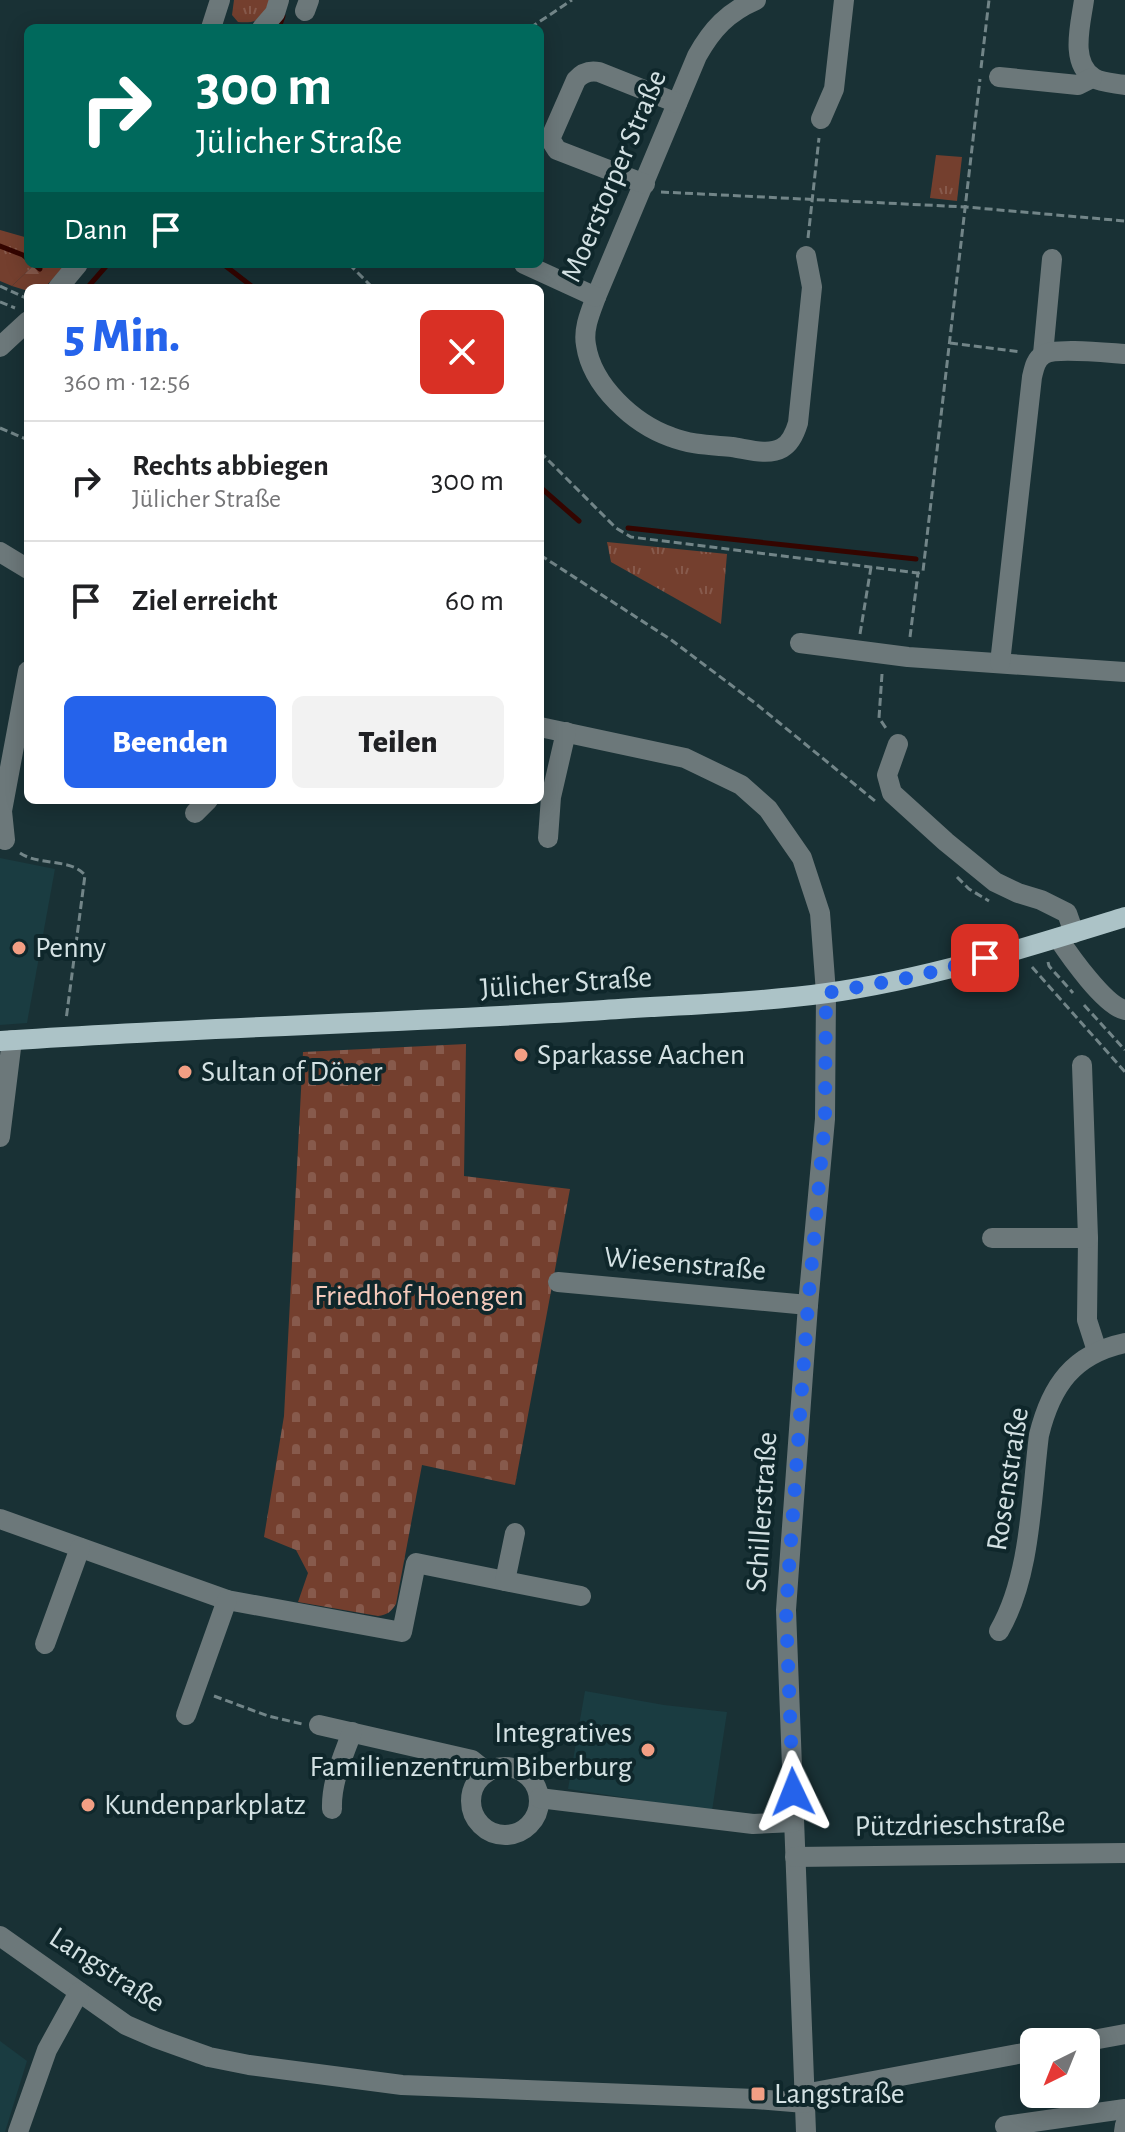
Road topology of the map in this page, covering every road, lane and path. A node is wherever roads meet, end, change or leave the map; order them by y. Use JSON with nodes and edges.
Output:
{"nodes":[{"id":1,"x":220,"y":0,"type":"edge"},
{"id":2,"x":279,"y":0,"type":"edge"},
{"id":3,"x":572,"y":0,"type":"edge"},
{"id":4,"x":756,"y":0,"type":"edge"},
{"id":5,"x":844,"y":0,"type":"edge"},
{"id":6,"x":989,"y":0,"type":"edge"},
{"id":7,"x":1084,"y":0,"type":"edge"},
{"id":8,"x":212,"y":24,"type":"edge"},
{"id":9,"x":265,"y":24,"type":"edge"},
{"id":10,"x":536,"y":24,"type":"edge"},
{"id":11,"x":999,"y":77,"type":"dead end"},
{"id":12,"x":1092,"y":78,"type":"junction"},
{"id":13,"x":1125,"y":85,"type":"edge"},
{"id":14,"x":677,"y":103,"type":"junction"},
{"id":15,"x":821,"y":119,"type":"joint"},
{"id":16,"x":643,"y":187,"type":"junction"},
{"id":17,"x":812,"y":198,"type":"junction"},
{"id":18,"x":966,"y":207,"type":"junction"},
{"id":19,"x":1125,"y":221,"type":"edge"},
{"id":20,"x":806,"y":256,"type":"joint"},
{"id":21,"x":1052,"y":259,"type":"dead end"},
{"id":22,"x":75,"y":268,"type":"edge"},
{"id":23,"x":353,"y":268,"type":"edge"},
{"id":24,"x":533,"y":268,"type":"edge"},
{"id":25,"x":61,"y":284,"type":"edge"},
{"id":26,"x":369,"y":284,"type":"edge"},
{"id":27,"x":0,"y":286,"type":"edge"},
{"id":28,"x":24,"y":297,"type":"edge"},
{"id":29,"x":596,"y":297,"type":"junction"},
{"id":30,"x":24,"y":325,"type":"edge"},
{"id":31,"x":950,"y":343,"type":"junction"},
{"id":32,"x":0,"y":347,"type":"edge"},
{"id":33,"x":1043,"y":354,"type":"junction"},
{"id":34,"x":1125,"y":354,"type":"edge"},
{"id":35,"x":0,"y":428,"type":"edge"},
{"id":36,"x":24,"y":438,"type":"edge"},
{"id":37,"x":544,"y":456,"type":"edge"},
{"id":38,"x":0,"y":552,"type":"edge"},
{"id":39,"x":544,"y":558,"type":"edge"},
{"id":40,"x":24,"y":567,"type":"edge"},
{"id":41,"x":871,"y":567,"type":"junction"},
{"id":42,"x":918,"y":573,"type":"junction"},
{"id":43,"x":800,"y":643,"type":"dead end"},
{"id":44,"x":857,"y":651,"type":"junction"},
{"id":45,"x":884,"y":654,"type":"junction"},
{"id":46,"x":908,"y":657,"type":"junction"},
{"id":47,"x":1000,"y":663,"type":"junction"},
{"id":48,"x":1125,"y":672,"type":"edge"},
{"id":49,"x":24,"y":693,"type":"edge"},
{"id":50,"x":544,"y":728,"type":"edge"},
{"id":51,"x":566,"y":732,"type":"junction"},
{"id":52,"x":898,"y":744,"type":"joint"},
{"id":53,"x":880,"y":807,"type":"dead end"},
{"id":54,"x":548,"y":838,"type":"dead end"},
{"id":55,"x":5,"y":840,"type":"joint"},
{"id":56,"x":947,"y":868,"type":"dead end"},
{"id":57,"x":998,"y":904,"type":"dead end"},
{"id":58,"x":1125,"y":917,"type":"edge"},
{"id":59,"x":1066,"y":935,"type":"junction"},
{"id":60,"x":1016,"y":950,"type":"junction"},
{"id":61,"x":826,"y":993,"type":"junction"},
{"id":62,"x":1125,"y":1010,"type":"edge"},
{"id":63,"x":65,"y":1038,"type":"junction"},
{"id":64,"x":6,"y":1040,"type":"edge"},
{"id":65,"x":1082,"y":1065,"type":"dead end"},
{"id":66,"x":1125,"y":1072,"type":"edge"},
{"id":67,"x":0,"y":1137,"type":"edge"},
{"id":68,"x":992,"y":1238,"type":"dead end"},
{"id":69,"x":1088,"y":1238,"type":"junction"},
{"id":70,"x":558,"y":1282,"type":"dead end"},
{"id":71,"x":808,"y":1305,"type":"junction"},
{"id":72,"x":1125,"y":1343,"type":"edge"},
{"id":73,"x":1097,"y":1351,"type":"junction"},
{"id":74,"x":0,"y":1519,"type":"edge"},
{"id":75,"x":515,"y":1533,"type":"dead end"},
{"id":76,"x":80,"y":1548,"type":"junction"},
{"id":77,"x":505,"y":1581,"type":"junction"},
{"id":78,"x":581,"y":1596,"type":"dead end"},
{"id":79,"x":227,"y":1600,"type":"junction"},
{"id":80,"x":999,"y":1631,"type":"dead end"},
{"id":81,"x":45,"y":1644,"type":"dead end"},
{"id":82,"x":196,"y":1689,"type":"junction"},
{"id":83,"x":186,"y":1715,"type":"dead end"},
{"id":84,"x":319,"y":1725,"type":"joint"},
{"id":85,"x":352,"y":1732,"type":"junction"},
{"id":86,"x":487,"y":1772,"type":"junction"},
{"id":87,"x":539,"y":1798,"type":"junction"},
{"id":88,"x":332,"y":1809,"type":"dead end"},
{"id":89,"x":794,"y":1822,"type":"junction"},
{"id":90,"x":1125,"y":1853,"type":"edge"},
{"id":91,"x":795,"y":1857,"type":"junction"},
{"id":92,"x":0,"y":1936,"type":"edge"},
{"id":93,"x":79,"y":1992,"type":"junction"},
{"id":94,"x":1125,"y":2034,"type":"edge"},
{"id":95,"x":1100,"y":2039,"type":"edge"},
{"id":96,"x":1020,"y":2054,"type":"edge"},
{"id":97,"x":804,"y":2099,"type":"junction"},
{"id":98,"x":1125,"y":2109,"type":"edge"},
{"id":99,"x":1125,"y":2125,"type":"edge"},
{"id":100,"x":1005,"y":2126,"type":"dead end"},
{"id":101,"x":18,"y":2132,"type":"edge"},
{"id":102,"x":806,"y":2132,"type":"edge"},
{"id":103,"x":1124,"y":2132,"type":"edge"}],
"edges":[{"from":1,"to":8,"type":"street"},
{"from":2,"to":9,"type":"street"},
{"from":3,"to":10,"type":"path"},
{"from":4,"to":14,"type":"street","name":"Moerstorper Straße"},
{"from":5,"to":15,"type":"street"},
{"from":6,"to":18,"type":"path"},
{"from":7,"to":12,"type":"street"},
{"from":11,"to":12,"type":"street"},
{"from":12,"to":13,"type":"street"},
{"from":14,"to":16,"type":"street","name":"Moerstorper Straße"},
{"from":14,"to":16,"type":"street"},
{"from":15,"to":17,"type":"path"},
{"from":16,"to":17,"type":"path"},
{"from":16,"to":29,"type":"street","name":"Moerstorper Straße"},
{"from":17,"to":18,"type":"path"},
{"from":17,"to":20,"type":"path"},
{"from":18,"to":19,"type":"path"},
{"from":18,"to":31,"type":"path"},
{"from":20,"to":29,"type":"street","name":"Moerstorper Straße"},
{"from":21,"to":33,"type":"street"},
{"from":22,"to":25,"type":"street"},
{"from":23,"to":26,"type":"path"},
{"from":24,"to":29,"type":"street"},
{"from":27,"to":28,"type":"path"},
{"from":30,"to":32,"type":"street"},
{"from":31,"to":33,"type":"path"},
{"from":31,"to":42,"type":"path"},
{"from":33,"to":34,"type":"street"},
{"from":33,"to":47,"type":"street"},
{"from":35,"to":36,"type":"path"},
{"from":37,"to":41,"type":"path"},
{"from":38,"to":40,"type":"street"},
{"from":39,"to":53,"type":"path"},
{"from":41,"to":42,"type":"path"},
{"from":41,"to":44,"type":"path"},
{"from":42,"to":46,"type":"path"},
{"from":43,"to":44,"type":"street"},
{"from":44,"to":45,"type":"street"},
{"from":45,"to":46,"type":"street"},
{"from":45,"to":52,"type":"path"},
{"from":46,"to":47,"type":"street"},
{"from":47,"to":48,"type":"street"},
{"from":49,"to":55,"type":"street"},
{"from":50,"to":51,"type":"street","name":"Schillerstraße"},
{"from":51,"to":54,"type":"street"},
{"from":51,"to":61,"type":"street","name":"Schillerstraße"},
{"from":52,"to":59,"type":"street"},
{"from":55,"to":63,"type":"path"},
{"from":56,"to":57,"type":"path"},
{"from":58,"to":59,"type":"main road","name":"Jülicher Straße"},
{"from":59,"to":60,"type":"main road","name":"Jülicher Straße"},
{"from":59,"to":62,"type":"street"},
{"from":60,"to":61,"type":"main road","name":"Jülicher Straße"},
{"from":60,"to":66,"type":"path"},
{"from":61,"to":63,"type":"main road","name":"Jülicher Straße"},
{"from":61,"to":71,"type":"street","name":"Schillerstraße"},
{"from":63,"to":64,"type":"main road","name":"Jülicher Straße"},
{"from":64,"to":67,"type":"street"},
{"from":65,"to":69,"type":"street"},
{"from":68,"to":69,"type":"street"},
{"from":69,"to":73,"type":"street"},
{"from":70,"to":71,"type":"street","name":"Wiesenstraße"},
{"from":71,"to":89,"type":"street","name":"Schillerstraße"},
{"from":72,"to":73,"type":"street","name":"Rosenstraße"},
{"from":73,"to":80,"type":"street","name":"Rosenstraße"},
{"from":74,"to":76,"type":"street"},
{"from":75,"to":77,"type":"street"},
{"from":76,"to":79,"type":"street"},
{"from":76,"to":81,"type":"street"},
{"from":77,"to":78,"type":"street"},
{"from":77,"to":79,"type":"street"},
{"from":79,"to":82,"type":"street"},
{"from":82,"to":83,"type":"street"},
{"from":82,"to":84,"type":"path"},
{"from":84,"to":85,"type":"street"},
{"from":85,"to":86,"type":"street"},
{"from":85,"to":88,"type":"street"},
{"from":86,"to":87,"type":"street"},
{"from":86,"to":87,"type":"street"},
{"from":87,"to":89,"type":"street"},
{"from":89,"to":91,"type":"street","name":"Schillerstraße"},
{"from":90,"to":91,"type":"street","name":"Pützdrieschstraße"},
{"from":91,"to":97,"type":"street","name":"Schillerstraße"},
{"from":92,"to":93,"type":"street","name":"Langstraße"},
{"from":93,"to":97,"type":"street","name":"Langstraße"},
{"from":93,"to":101,"type":"street"},
{"from":94,"to":95,"type":"street"},
{"from":96,"to":97,"type":"street","name":"Langstraße"},
{"from":97,"to":102,"type":"street","name":"Schillerstraße"},
{"from":98,"to":100,"type":"street"},
{"from":99,"to":103,"type":"street"}]}
